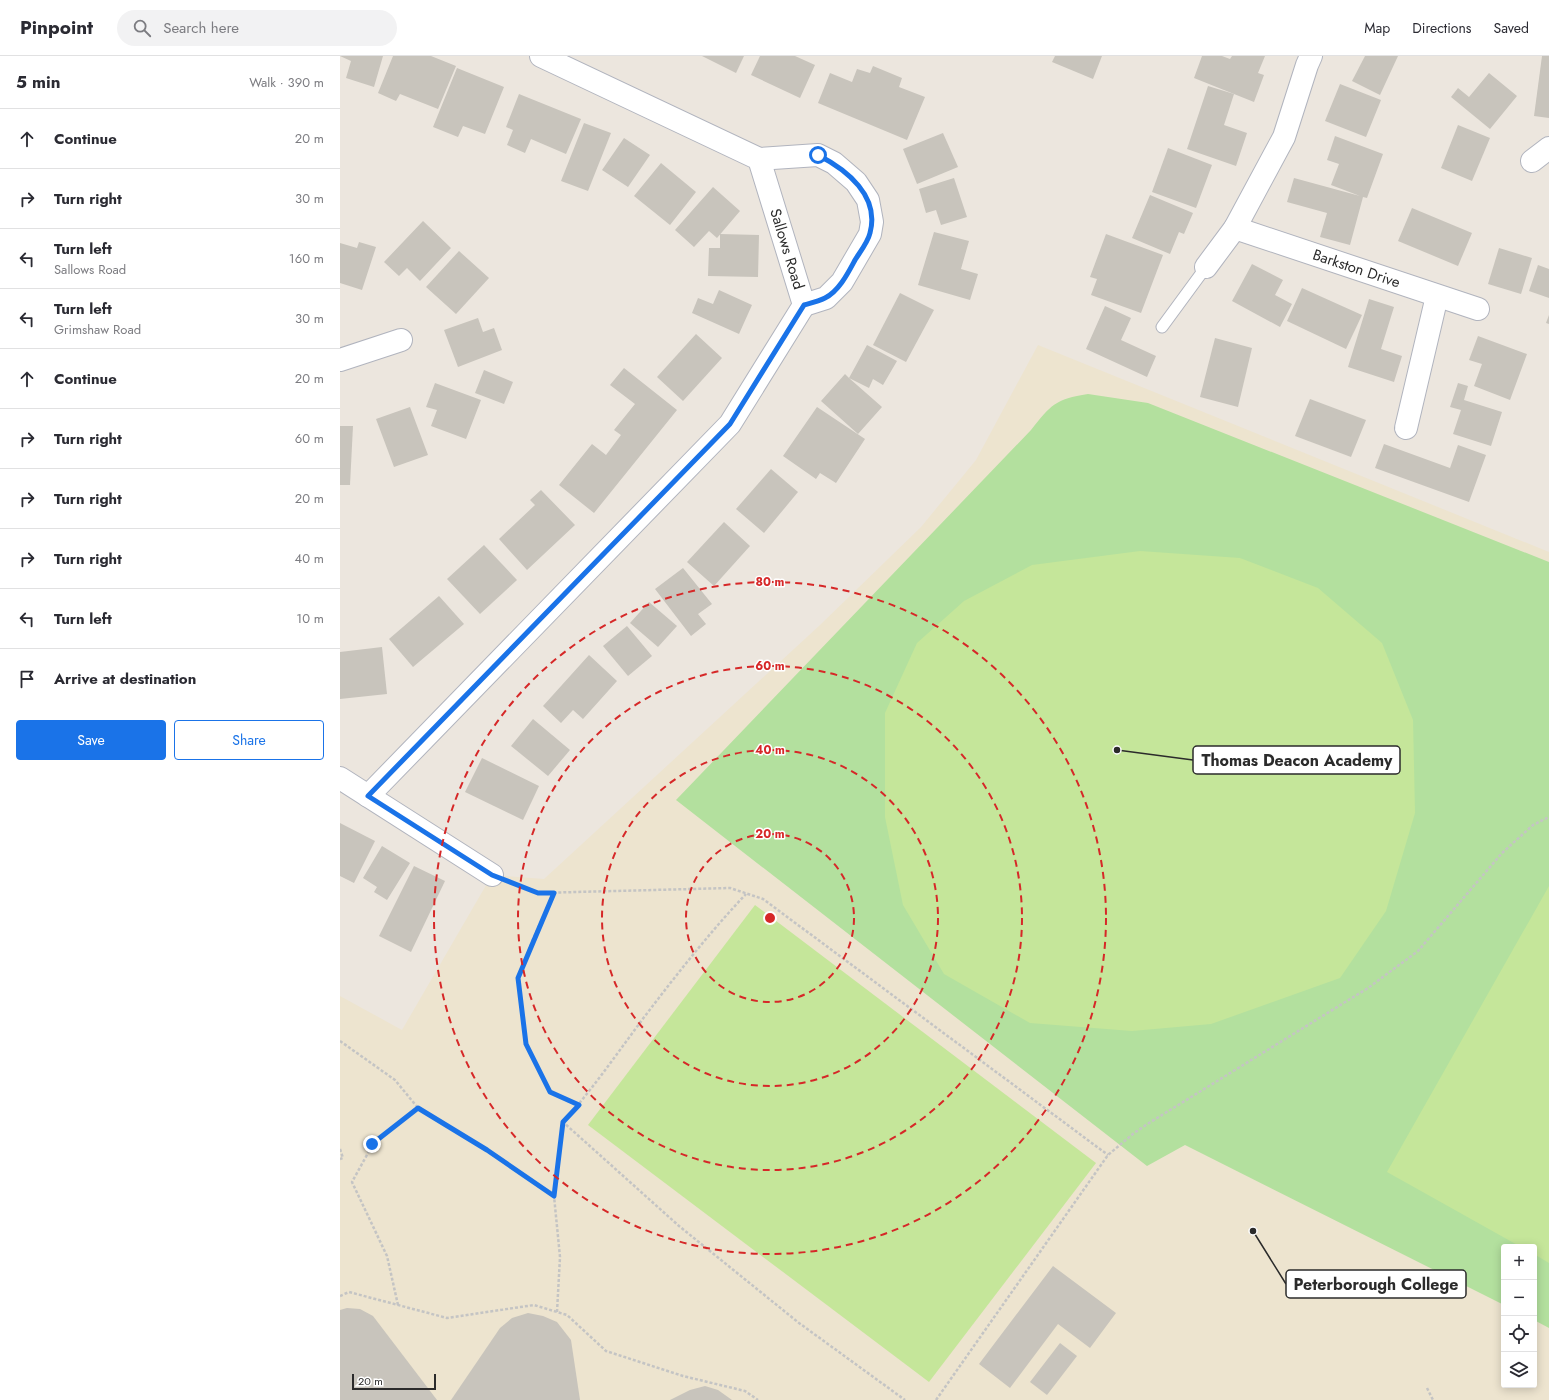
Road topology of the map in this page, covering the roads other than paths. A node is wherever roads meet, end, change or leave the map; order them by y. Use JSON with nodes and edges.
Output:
{"nodes":[{"id":1,"x":541,"y":56,"type":"edge"},
{"id":2,"x":1311,"y":56,"type":"edge"},
{"id":3,"x":759,"y":159,"type":"junction"},
{"id":4,"x":1235,"y":228,"type":"junction"},
{"id":5,"x":1206,"y":267,"type":"joint"},
{"id":6,"x":1436,"y":296,"type":"junction"},
{"id":7,"x":804,"y":305,"type":"junction"},
{"id":8,"x":1478,"y":309,"type":"dead end"},
{"id":9,"x":1162,"y":327,"type":"dead end"},
{"id":10,"x":401,"y":340,"type":"dead end"},
{"id":11,"x":340,"y":360,"type":"edge"},
{"id":12,"x":1406,"y":428,"type":"dead end"},
{"id":13,"x":340,"y":778,"type":"edge"},
{"id":14,"x":368,"y":796,"type":"junction"},
{"id":15,"x":492,"y":875,"type":"road end"}],
"edges":[{"from":1,"to":3,"type":"street"},
{"from":2,"to":4,"type":"street"},
{"from":3,"to":7,"type":"street","name":"Sallows Road"},
{"from":3,"to":7,"type":"street"},
{"from":4,"to":5,"type":"street"},
{"from":4,"to":6,"type":"street","name":"Barkston Drive"},
{"from":5,"to":9,"type":"lane"},
{"from":6,"to":8,"type":"street","name":"Barkston Drive"},
{"from":6,"to":12,"type":"street"},
{"from":7,"to":14,"type":"street","name":"Sallows Road"},
{"from":10,"to":11,"type":"street"},
{"from":13,"to":14,"type":"street"},
{"from":14,"to":15,"type":"street"}]}
